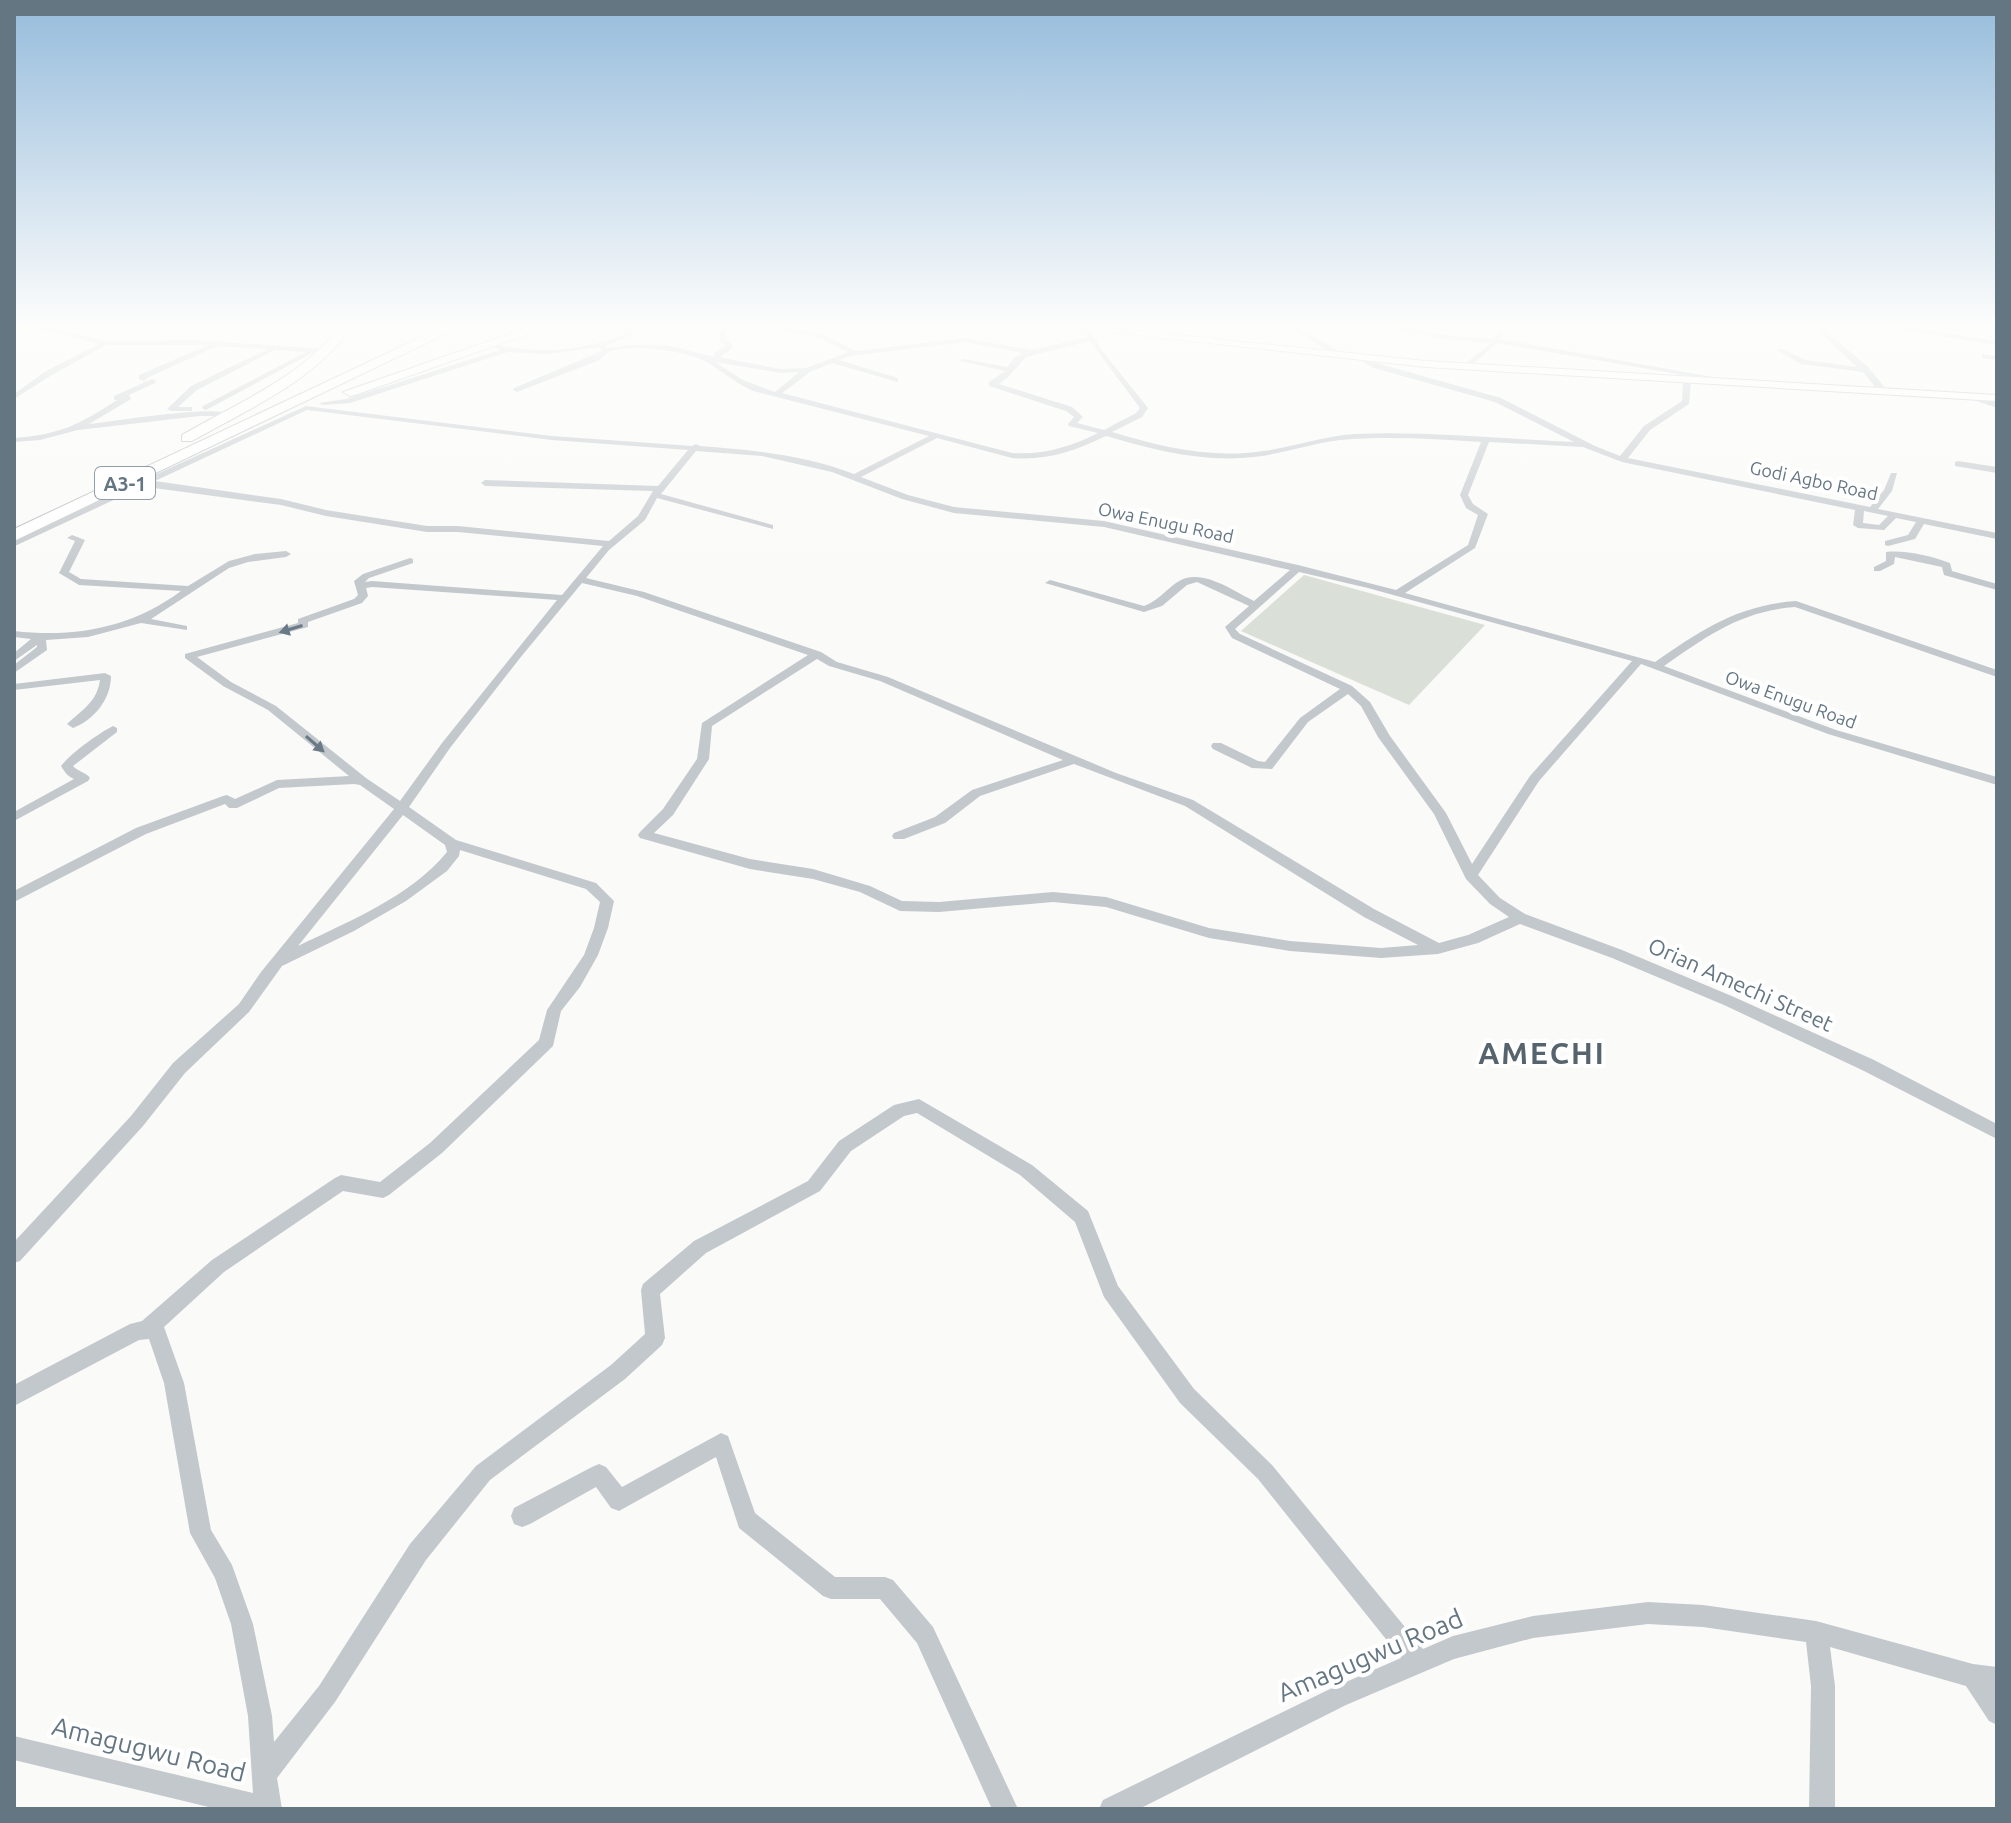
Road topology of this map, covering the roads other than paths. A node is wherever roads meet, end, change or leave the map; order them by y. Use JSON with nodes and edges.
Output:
{"nodes":[{"id":1,"x":105,"y":411,"type":"edge"},
{"id":2,"x":203,"y":411,"type":"joint"},
{"id":3,"x":232,"y":411,"type":"edge"},
{"id":4,"x":249,"y":411,"type":"edge"},
{"id":5,"x":279,"y":411,"type":"edge"},
{"id":6,"x":295,"y":411,"type":"edge"},
{"id":7,"x":300,"y":411,"type":"edge"},
{"id":8,"x":357,"y":411,"type":"edge"},
{"id":9,"x":844,"y":411,"type":"edge"},
{"id":10,"x":1072,"y":411,"type":"edge"},
{"id":11,"x":1142,"y":411,"type":"edge"},
{"id":12,"x":1521,"y":411,"type":"edge"},
{"id":13,"x":1672,"y":411,"type":"edge"},
{"id":14,"x":227,"y":414,"type":"junction"},
{"id":15,"x":78,"y":428,"type":"junction"},
{"id":16,"x":237,"y":431,"type":"junction"},
{"id":17,"x":1105,"y":433,"type":"junction"},
{"id":18,"x":937,"y":435,"type":"junction"},
{"id":19,"x":1486,"y":439,"type":"junction"},
{"id":20,"x":14,"y":440,"type":"edge"},
{"id":21,"x":1586,"y":445,"type":"junction"},
{"id":22,"x":696,"y":446,"type":"junction"},
{"id":23,"x":171,"y":447,"type":"junction"},
{"id":24,"x":1622,"y":459,"type":"junction"},
{"id":25,"x":1958,"y":464,"type":"dead end"},
{"id":26,"x":1997,"y":470,"type":"edge"},
{"id":27,"x":1894,"y":475,"type":"dead end"},
{"id":28,"x":855,"y":477,"type":"junction"},
{"id":29,"x":148,"y":480,"type":"junction"},
{"id":30,"x":485,"y":483,"type":"dead end"},
{"id":31,"x":657,"y":492,"type":"junction"},
{"id":32,"x":1868,"y":508,"type":"junction"},
{"id":33,"x":1895,"y":514,"type":"junction"},
{"id":34,"x":14,"y":519,"type":"edge"},
{"id":35,"x":1922,"y":519,"type":"junction"},
{"id":36,"x":770,"y":527,"type":"dead end"},
{"id":37,"x":14,"y":536,"type":"edge"},
{"id":38,"x":1997,"y":536,"type":"edge"},
{"id":39,"x":72,"y":538,"type":"dead end"},
{"id":40,"x":14,"y":543,"type":"edge"},
{"id":41,"x":1888,"y":543,"type":"dead end"},
{"id":42,"x":610,"y":544,"type":"junction"},
{"id":43,"x":286,"y":554,"type":"dead end"},
{"id":44,"x":410,"y":561,"type":"dead end"},
{"id":45,"x":1298,"y":568,"type":"junction"},
{"id":46,"x":1877,"y":569,"type":"dead end"},
{"id":47,"x":582,"y":580,"type":"junction"},
{"id":48,"x":1050,"y":583,"type":"dead end"},
{"id":49,"x":367,"y":585,"type":"junction"},
{"id":50,"x":1997,"y":587,"type":"edge"},
{"id":51,"x":191,"y":589,"type":"junction"},
{"id":52,"x":1398,"y":593,"type":"junction"},
{"id":53,"x":566,"y":598,"type":"junction"},
{"id":54,"x":1256,"y":605,"type":"junction"},
{"id":55,"x":140,"y":620,"type":"junction"},
{"id":56,"x":183,"y":628,"type":"dead end"},
{"id":57,"x":14,"y":634,"type":"edge"},
{"id":58,"x":40,"y":637,"type":"junction"},
{"id":59,"x":817,"y":654,"type":"junction"},
{"id":60,"x":14,"y":658,"type":"edge"},
{"id":61,"x":1639,"y":660,"type":"junction"},
{"id":62,"x":1656,"y":666,"type":"junction"},
{"id":63,"x":14,"y":670,"type":"edge"},
{"id":64,"x":1997,"y":674,"type":"edge"},
{"id":65,"x":14,"y":687,"type":"edge"},
{"id":66,"x":1348,"y":688,"type":"junction"},
{"id":67,"x":101,"y":697,"type":"junction"},
{"id":68,"x":96,"y":716,"type":"dead end"},
{"id":69,"x":73,"y":724,"type":"dead end"},
{"id":70,"x":113,"y":730,"type":"dead end"},
{"id":71,"x":1217,"y":746,"type":"dead end"},
{"id":72,"x":1075,"y":760,"type":"junction"},
{"id":73,"x":363,"y":781,"type":"junction"},
{"id":74,"x":1997,"y":781,"type":"edge"},
{"id":75,"x":401,"y":808,"type":"junction"},
{"id":76,"x":14,"y":817,"type":"edge"},
{"id":77,"x":899,"y":836,"type":"dead end"},
{"id":78,"x":451,"y":843,"type":"junction"},
{"id":79,"x":1471,"y":876,"type":"junction"},
{"id":80,"x":14,"y":897,"type":"edge"},
{"id":81,"x":1520,"y":918,"type":"junction"},
{"id":82,"x":1438,"y":949,"type":"junction"},
{"id":83,"x":275,"y":965,"type":"junction"},
{"id":84,"x":1997,"y":1132,"type":"edge"},
{"id":85,"x":14,"y":1255,"type":"edge"},
{"id":86,"x":148,"y":1328,"type":"junction"},
{"id":87,"x":14,"y":1396,"type":"edge"},
{"id":88,"x":522,"y":1516,"type":"dead end"},
{"id":89,"x":1816,"y":1632,"type":"junction"},
{"id":90,"x":1419,"y":1662,"type":"junction"},
{"id":91,"x":1973,"y":1676,"type":"junction"},
{"id":92,"x":1997,"y":1679,"type":"edge"},
{"id":93,"x":1997,"y":1713,"type":"edge"},
{"id":94,"x":14,"y":1748,"type":"edge"},
{"id":95,"x":265,"y":1773,"type":"junction"},
{"id":96,"x":268,"y":1809,"type":"edge"},
{"id":97,"x":1005,"y":1809,"type":"edge"},
{"id":98,"x":1112,"y":1809,"type":"edge"},
{"id":99,"x":1822,"y":1809,"type":"edge"}],
"edges":[{"from":1,"to":15,"type":"street"},
{"from":2,"to":14,"type":"street"},
{"from":2,"to":15,"type":"street"},
{"from":3,"to":14,"type":"highway"},
{"from":4,"to":23,"type":"highway"},
{"from":5,"to":16,"type":"highway","number":"A3-1"},
{"from":6,"to":16,"type":"highway"},
{"from":7,"to":29,"type":"street"},
{"from":8,"to":22,"type":"street","name":"Owa Enugu Road"},
{"from":9,"to":18,"type":"street"},
{"from":10,"to":17,"type":"street"},
{"from":11,"to":17,"type":"street"},
{"from":12,"to":21,"type":"street","name":"Godi Agbo Road"},
{"from":13,"to":24,"type":"street"},
{"from":14,"to":23,"type":"highway"},
{"from":15,"to":20,"type":"street"},
{"from":16,"to":37,"type":"highway","number":"A3-1"},
{"from":17,"to":18,"type":"street"},
{"from":17,"to":19,"type":"street"},
{"from":18,"to":28,"type":"street"},
{"from":19,"to":21,"type":"street"},
{"from":19,"to":52,"type":"street"},
{"from":21,"to":24,"type":"street","name":"Godi Agbo Road"},
{"from":22,"to":28,"type":"street","name":"Owa Enugu Road"},
{"from":22,"to":31,"type":"street"},
{"from":23,"to":34,"type":"highway","number":"A3-1"},
{"from":24,"to":32,"type":"street","name":"Godi Agbo Road"},
{"from":25,"to":26,"type":"street"},
{"from":27,"to":32,"type":"street"},
{"from":28,"to":45,"type":"street","name":"Owa Enugu Road"},
{"from":29,"to":40,"type":"street"},
{"from":29,"to":42,"type":"street"},
{"from":30,"to":31,"type":"street"},
{"from":31,"to":36,"type":"street"},
{"from":31,"to":42,"type":"street"},
{"from":32,"to":33,"type":"street","name":"Godi Agbo Road"},
{"from":32,"to":33,"type":"street"},
{"from":33,"to":35,"type":"street","name":"Godi Agbo Road"},
{"from":35,"to":38,"type":"street","name":"Godi Agbo Road"},
{"from":35,"to":41,"type":"street"},
{"from":39,"to":51,"type":"street"},
{"from":42,"to":47,"type":"street"},
{"from":43,"to":51,"type":"street"},
{"from":44,"to":49,"type":"street"},
{"from":45,"to":52,"type":"street","name":"Owa Enugu Road"},
{"from":45,"to":54,"type":"street","name":"Orian Amechi Street"},
{"from":46,"to":50,"type":"street"},
{"from":47,"to":53,"type":"street"},
{"from":47,"to":59,"type":"street"},
{"from":48,"to":54,"type":"street"},
{"from":49,"to":53,"type":"street"},
{"from":49,"to":73,"type":"street","one_way":true},
{"from":51,"to":55,"type":"street"},
{"from":52,"to":61,"type":"street","name":"Owa Enugu Road"},
{"from":53,"to":75,"type":"street"},
{"from":54,"to":66,"type":"street","name":"Orian Amechi Street"},
{"from":55,"to":56,"type":"street"},
{"from":55,"to":58,"type":"street"},
{"from":57,"to":58,"type":"street"},
{"from":58,"to":60,"type":"street"},
{"from":58,"to":63,"type":"street"},
{"from":59,"to":72,"type":"street"},
{"from":59,"to":82,"type":"street"},
{"from":61,"to":62,"type":"street","name":"Owa Enugu Road"},
{"from":61,"to":79,"type":"street"},
{"from":62,"to":64,"type":"street"},
{"from":62,"to":74,"type":"street","name":"Owa Enugu Road"},
{"from":65,"to":67,"type":"street"},
{"from":66,"to":71,"type":"street"},
{"from":66,"to":79,"type":"street","name":"Orian Amechi Street"},
{"from":67,"to":68,"type":"street"},
{"from":67,"to":69,"type":"street"},
{"from":70,"to":76,"type":"street"},
{"from":72,"to":77,"type":"street"},
{"from":72,"to":82,"type":"street"},
{"from":73,"to":75,"type":"street"},
{"from":73,"to":80,"type":"street"},
{"from":75,"to":78,"type":"street"},
{"from":75,"to":83,"type":"street"},
{"from":78,"to":83,"type":"street"},
{"from":78,"to":86,"type":"street"},
{"from":79,"to":81,"type":"street","name":"Orian Amechi Street"},
{"from":81,"to":82,"type":"street"},
{"from":81,"to":84,"type":"street","name":"Orian Amechi Street"},
{"from":83,"to":85,"type":"street"},
{"from":86,"to":87,"type":"street"},
{"from":86,"to":95,"type":"street"},
{"from":88,"to":97,"type":"street"},
{"from":89,"to":90,"type":"street","name":"Amagugwu Road"},
{"from":89,"to":91,"type":"street","name":"Amagugwu Road"},
{"from":89,"to":99,"type":"street"},
{"from":90,"to":95,"type":"street"},
{"from":90,"to":98,"type":"street","name":"Amagugwu Road"},
{"from":91,"to":92,"type":"street","name":"Amagugwu Road"},
{"from":91,"to":93,"type":"street"},
{"from":94,"to":96,"type":"street","name":"Amagugwu Road"},
{"from":95,"to":96,"type":"street"}]}
